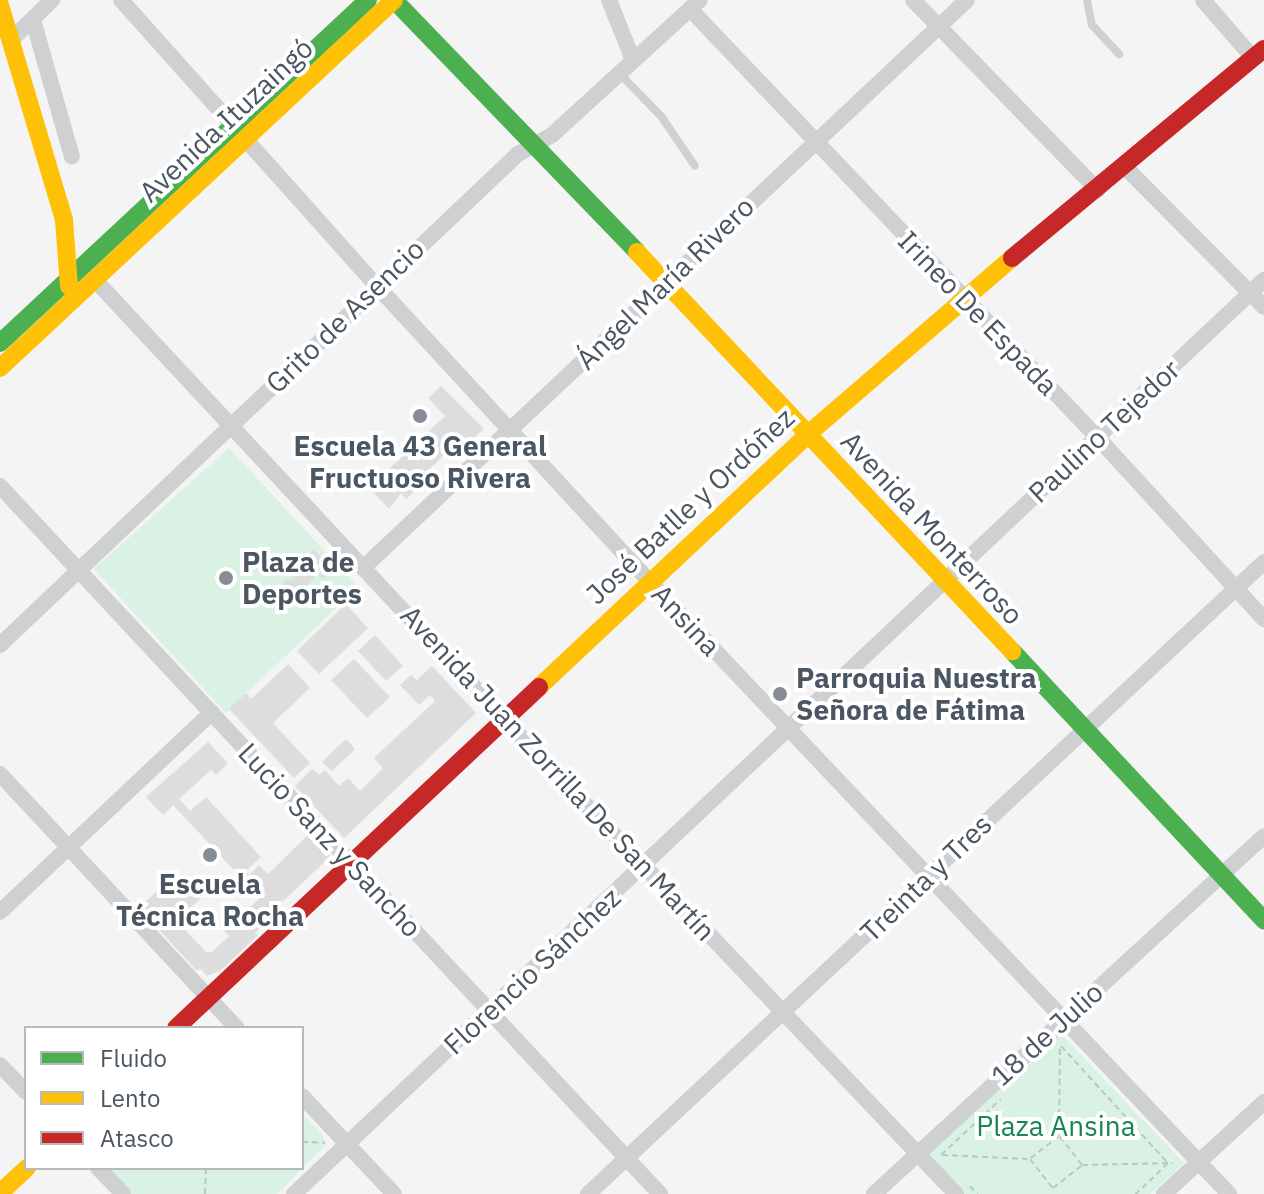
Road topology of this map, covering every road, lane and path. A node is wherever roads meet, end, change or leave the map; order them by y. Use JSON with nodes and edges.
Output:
{"nodes":[{"id":1,"x":52,"y":0,"type":"edge"},
{"id":2,"x":121,"y":0,"type":"edge"},
{"id":3,"x":368,"y":0,"type":"edge"},
{"id":4,"x":394,"y":0,"type":"edge"},
{"id":5,"x":609,"y":0,"type":"edge"},
{"id":6,"x":913,"y":0,"type":"edge"},
{"id":7,"x":967,"y":0,"type":"edge"},
{"id":8,"x":1087,"y":0,"type":"edge"},
{"id":9,"x":1203,"y":0,"type":"edge"},
{"id":10,"x":695,"y":4,"type":"edge"},
{"id":11,"x":0,"y":5,"type":"edge"},
{"id":12,"x":33,"y":20,"type":"junction"},
{"id":13,"x":938,"y":28,"type":"junction"},
{"id":14,"x":10,"y":41,"type":"junction"},
{"id":15,"x":1119,"y":54,"type":"dead end"},
{"id":16,"x":1259,"y":54,"type":"edge"},
{"id":17,"x":633,"y":60,"type":"junction"},
{"id":18,"x":619,"y":72,"type":"junction"},
{"id":19,"x":239,"y":134,"type":"junction"},
{"id":20,"x":812,"y":142,"type":"junction"},
{"id":21,"x":536,"y":144,"type":"junction"},
{"id":22,"x":72,"y":157,"type":"dead end"},
{"id":23,"x":695,"y":166,"type":"dead end"},
{"id":24,"x":1125,"y":167,"type":"junction"},
{"id":25,"x":1098,"y":190,"type":"junction"},
{"id":26,"x":64,"y":220,"type":"junction"},
{"id":27,"x":88,"y":258,"type":"junction"},
{"id":28,"x":1264,"y":280,"type":"edge"},
{"id":29,"x":666,"y":283,"type":"junction"},
{"id":30,"x":81,"y":284,"type":"junction"},
{"id":31,"x":376,"y":285,"type":"junction"},
{"id":32,"x":1251,"y":293,"type":"junction"},
{"id":33,"x":964,"y":298,"type":"junction"},
{"id":34,"x":1264,"y":307,"type":"edge"},
{"id":35,"x":0,"y":343,"type":"edge"},
{"id":36,"x":0,"y":368,"type":"edge"},
{"id":37,"x":230,"y":427,"type":"junction"},
{"id":38,"x":511,"y":430,"type":"junction"},
{"id":39,"x":807,"y":435,"type":"junction"},
{"id":40,"x":1098,"y":438,"type":"junction"},
{"id":41,"x":0,"y":486,"type":"edge"},
{"id":42,"x":1264,"y":562,"type":"edge"},
{"id":43,"x":363,"y":568,"type":"junction"},
{"id":44,"x":79,"y":569,"type":"junction"},
{"id":45,"x":649,"y":581,"type":"junction"},
{"id":46,"x":943,"y":581,"type":"junction"},
{"id":47,"x":1236,"y":588,"type":"junction"},
{"id":48,"x":1264,"y":619,"type":"edge"},
{"id":49,"x":0,"y":645,"type":"edge"},
{"id":50,"x":212,"y":712,"type":"junction"},
{"id":51,"x":504,"y":719,"type":"junction"},
{"id":52,"x":1083,"y":729,"type":"junction"},
{"id":53,"x":789,"y":730,"type":"junction"},
{"id":54,"x":0,"y":774,"type":"edge"},
{"id":55,"x":1264,"y":836,"type":"edge"},
{"id":56,"x":68,"y":848,"type":"junction"},
{"id":57,"x":350,"y":862,"type":"junction"},
{"id":58,"x":645,"y":866,"type":"junction"},
{"id":59,"x":1221,"y":875,"type":"junction"},
{"id":60,"x":929,"y":876,"type":"junction"},
{"id":61,"x":0,"y":912,"type":"edge"},
{"id":62,"x":1264,"y":920,"type":"edge"},
{"id":63,"x":208,"y":998,"type":"junction"},
{"id":64,"x":489,"y":1010,"type":"junction"},
{"id":65,"x":785,"y":1013,"type":"junction"},
{"id":66,"x":1064,"y":1020,"type":"junction"},
{"id":67,"x":178,"y":1026,"type":"edge"},
{"id":68,"x":235,"y":1026,"type":"edge"},
{"id":69,"x":1060,"y":1044,"type":"junction"},
{"id":70,"x":1050,"y":1054,"type":"dead end"},
{"id":71,"x":0,"y":1065,"type":"edge"},
{"id":72,"x":24,"y":1090,"type":"edge"},
{"id":73,"x":1006,"y":1095,"type":"dead end"},
{"id":74,"x":304,"y":1098,"type":"edge"},
{"id":75,"x":1264,"y":1102,"type":"edge"},
{"id":76,"x":1059,"y":1136,"type":"junction"},
{"id":77,"x":348,"y":1144,"type":"junction"},
{"id":78,"x":917,"y":1153,"type":"junction"},
{"id":79,"x":941,"y":1155,"type":"junction"},
{"id":80,"x":627,"y":1158,"type":"junction"},
{"id":81,"x":1030,"y":1159,"type":"junction"},
{"id":82,"x":1198,"y":1162,"type":"junction"},
{"id":83,"x":1168,"y":1163,"type":"junction"},
{"id":84,"x":950,"y":1165,"type":"dead end"},
{"id":85,"x":1082,"y":1165,"type":"junction"},
{"id":86,"x":25,"y":1170,"type":"edge"},
{"id":87,"x":100,"y":1170,"type":"edge"},
{"id":88,"x":206,"y":1170,"type":"edge"},
{"id":89,"x":1053,"y":1188,"type":"junction"},
{"id":90,"x":962,"y":1189,"type":"edge"},
{"id":91,"x":0,"y":1193,"type":"edge"},
{"id":92,"x":123,"y":1194,"type":"edge"},
{"id":93,"x":205,"y":1194,"type":"edge"},
{"id":94,"x":294,"y":1194,"type":"edge"},
{"id":95,"x":394,"y":1194,"type":"edge"},
{"id":96,"x":588,"y":1194,"type":"edge"},
{"id":97,"x":660,"y":1194,"type":"edge"},
{"id":98,"x":874,"y":1194,"type":"edge"},
{"id":99,"x":977,"y":1194,"type":"edge"},
{"id":100,"x":1053,"y":1194,"type":"edge"},
{"id":101,"x":1136,"y":1194,"type":"edge"},
{"id":102,"x":1164,"y":1194,"type":"edge"},
{"id":103,"x":1229,"y":1194,"type":"edge"}],
"edges":[{"from":1,"to":12,"type":"street"},
{"from":2,"to":19,"type":"street","name":"Ansina"},
{"from":3,"to":19,"type":"street","name":"Avenida Ituzaingó"},
{"from":4,"to":19,"type":"street","name":"Avenida Ituzaingó"},
{"from":4,"to":21,"type":"street","name":"Avenida Monterroso"},
{"from":5,"to":17,"type":"street"},
{"from":6,"to":13,"type":"street"},
{"from":7,"to":13,"type":"street","name":"Ángel María Rivero"},
{"from":8,"to":15,"type":"lane"},
{"from":9,"to":16,"type":"street"},
{"from":10,"to":17,"type":"street","name":"Grito de Asencio"},
{"from":10,"to":20,"type":"street","name":"Irineo De Espada"},
{"from":11,"to":14,"type":"street"},
{"from":12,"to":14,"type":"street"},
{"from":12,"to":22,"type":"street"},
{"from":13,"to":20,"type":"street","name":"Ángel María Rivero"},
{"from":13,"to":25,"type":"street"},
{"from":14,"to":26,"type":"street"},
{"from":16,"to":24,"type":"street","name":"José Batlle y Ordóñez"},
{"from":17,"to":18,"type":"street","name":"Grito de Asencio"},
{"from":18,"to":21,"type":"street","name":"Grito de Asencio"},
{"from":18,"to":23,"type":"lane"},
{"from":19,"to":27,"type":"street","name":"Avenida Ituzaingó"},
{"from":19,"to":30,"type":"street","name":"Avenida Ituzaingó"},
{"from":19,"to":31,"type":"street","name":"Ansina"},
{"from":20,"to":29,"type":"street","name":"Ángel María Rivero"},
{"from":20,"to":33,"type":"street","name":"Irineo De Espada"},
{"from":21,"to":29,"type":"street","name":"Avenida Monterroso"},
{"from":21,"to":31,"type":"street","name":"Grito de Asencio"},
{"from":24,"to":25,"type":"street","name":"José Batlle y Ordóñez"},
{"from":24,"to":32,"type":"street"},
{"from":25,"to":33,"type":"street","name":"José Batlle y Ordóñez"},
{"from":26,"to":27,"type":"street"},
{"from":26,"to":30,"type":"street"},
{"from":27,"to":30,"type":"street","name":"Avenida Ituzaingó"},
{"from":27,"to":30,"type":"street"},
{"from":28,"to":32,"type":"street","name":"Paulino Tejedor"},
{"from":29,"to":38,"type":"street","name":"Ángel María Rivero"},
{"from":29,"to":39,"type":"street","name":"Avenida Monterroso"},
{"from":30,"to":35,"type":"street","name":"Avenida Ituzaingó"},
{"from":30,"to":36,"type":"street","name":"Avenida Ituzaingó"},
{"from":30,"to":37,"type":"street","name":"Avenida Juan Zorrilla De San Martín"},
{"from":31,"to":37,"type":"street","name":"Grito de Asencio"},
{"from":31,"to":38,"type":"street","name":"Ansina"},
{"from":32,"to":34,"type":"street"},
{"from":32,"to":40,"type":"street","name":"Paulino Tejedor"},
{"from":33,"to":39,"type":"street","name":"José Batlle y Ordóñez"},
{"from":33,"to":40,"type":"street","name":"Irineo De Espada"},
{"from":37,"to":43,"type":"street","name":"Avenida Juan Zorrilla De San Martín"},
{"from":37,"to":44,"type":"street","name":"Grito de Asencio"},
{"from":38,"to":43,"type":"street","name":"Ángel María Rivero"},
{"from":38,"to":45,"type":"street","name":"Ansina"},
{"from":39,"to":45,"type":"street","name":"José Batlle y Ordóñez"},
{"from":39,"to":46,"type":"street","name":"Avenida Monterroso"},
{"from":40,"to":46,"type":"street","name":"Paulino Tejedor"},
{"from":40,"to":47,"type":"street","name":"Irineo De Espada"},
{"from":41,"to":44,"type":"street","name":"Lucio Sanz y Sancho"},
{"from":42,"to":47,"type":"street","name":"Treinta y Tres"},
{"from":43,"to":51,"type":"street","name":"Avenida Juan Zorrilla De San Martín"},
{"from":44,"to":49,"type":"street","name":"Grito de Asencio"},
{"from":44,"to":50,"type":"street","name":"Lucio Sanz y Sancho"},
{"from":45,"to":51,"type":"street","name":"José Batlle y Ordóñez"},
{"from":45,"to":53,"type":"street","name":"Ansina"},
{"from":46,"to":52,"type":"street","name":"Avenida Monterroso"},
{"from":46,"to":53,"type":"street","name":"Florencio Sánchez"},
{"from":47,"to":48,"type":"street","name":"Irineo De Espada"},
{"from":47,"to":52,"type":"street","name":"Treinta y Tres"},
{"from":50,"to":56,"type":"street"},
{"from":50,"to":57,"type":"street","name":"Lucio Sanz y Sancho"},
{"from":51,"to":57,"type":"street","name":"José Batlle y Ordóñez"},
{"from":51,"to":58,"type":"street","name":"Avenida Juan Zorrilla De San Martín"},
{"from":52,"to":59,"type":"street","name":"Avenida Monterroso"},
{"from":52,"to":60,"type":"street","name":"Treinta y Tres"},
{"from":53,"to":58,"type":"street","name":"Florencio Sánchez"},
{"from":53,"to":60,"type":"street","name":"Ansina"},
{"from":54,"to":56,"type":"street"},
{"from":55,"to":59,"type":"street","name":"18 de Julio"},
{"from":56,"to":61,"type":"street"},
{"from":56,"to":63,"type":"street"},
{"from":57,"to":63,"type":"street","name":"José Batlle y Ordóñez"},
{"from":57,"to":64,"type":"street","name":"Lucio Sanz y Sancho"},
{"from":58,"to":64,"type":"street","name":"Florencio Sánchez"},
{"from":58,"to":65,"type":"street","name":"Avenida Juan Zorrilla De San Martín"},
{"from":59,"to":62,"type":"street","name":"Avenida Monterroso"},
{"from":59,"to":66,"type":"street","name":"18 de Julio"},
{"from":60,"to":65,"type":"street","name":"Treinta y Tres"},
{"from":60,"to":66,"type":"street","name":"Ansina"},
{"from":63,"to":67,"type":"street","name":"José Batlle y Ordóñez"},
{"from":63,"to":68,"type":"street"},
{"from":64,"to":77,"type":"street","name":"Florencio Sánchez"},
{"from":64,"to":80,"type":"street","name":"Lucio Sanz y Sancho"},
{"from":65,"to":78,"type":"street","name":"Avenida Juan Zorrilla De San Martín"},
{"from":65,"to":80,"type":"street","name":"Treinta y Tres"},
{"from":66,"to":78,"type":"street","name":"18 de Julio"},
{"from":66,"to":82,"type":"street","name":"Ansina"},
{"from":69,"to":70,"type":"path"},
{"from":69,"to":76,"type":"path"},
{"from":69,"to":83,"type":"path"},
{"from":71,"to":72,"type":"street"},
{"from":73,"to":79,"type":"path"},
{"from":74,"to":77,"type":"street"},
{"from":75,"to":82,"type":"street"},
{"from":76,"to":81,"type":"path"},
{"from":76,"to":85,"type":"path"},
{"from":77,"to":94,"type":"street","name":"Florencio Sánchez"},
{"from":77,"to":95,"type":"street"},
{"from":78,"to":79,"type":"path"},
{"from":78,"to":90,"type":"street","name":"Avenida Juan Zorrilla De San Martín"},
{"from":78,"to":98,"type":"street","name":"18 de Julio"},
{"from":79,"to":81,"type":"path"},
{"from":79,"to":84,"type":"path"},
{"from":80,"to":96,"type":"street","name":"Treinta y Tres"},
{"from":80,"to":97,"type":"street","name":"Lucio Sanz y Sancho"},
{"from":81,"to":89,"type":"path"},
{"from":82,"to":83,"type":"path"},
{"from":82,"to":102,"type":"street"},
{"from":82,"to":103,"type":"street","name":"Ansina"},
{"from":83,"to":85,"type":"path"},
{"from":83,"to":101,"type":"path"},
{"from":85,"to":89,"type":"path"},
{"from":86,"to":91,"type":"street"},
{"from":87,"to":92,"type":"street"},
{"from":88,"to":93,"type":"path"},
{"from":89,"to":100,"type":"path"},
{"from":90,"to":99,"type":"path"}]}
